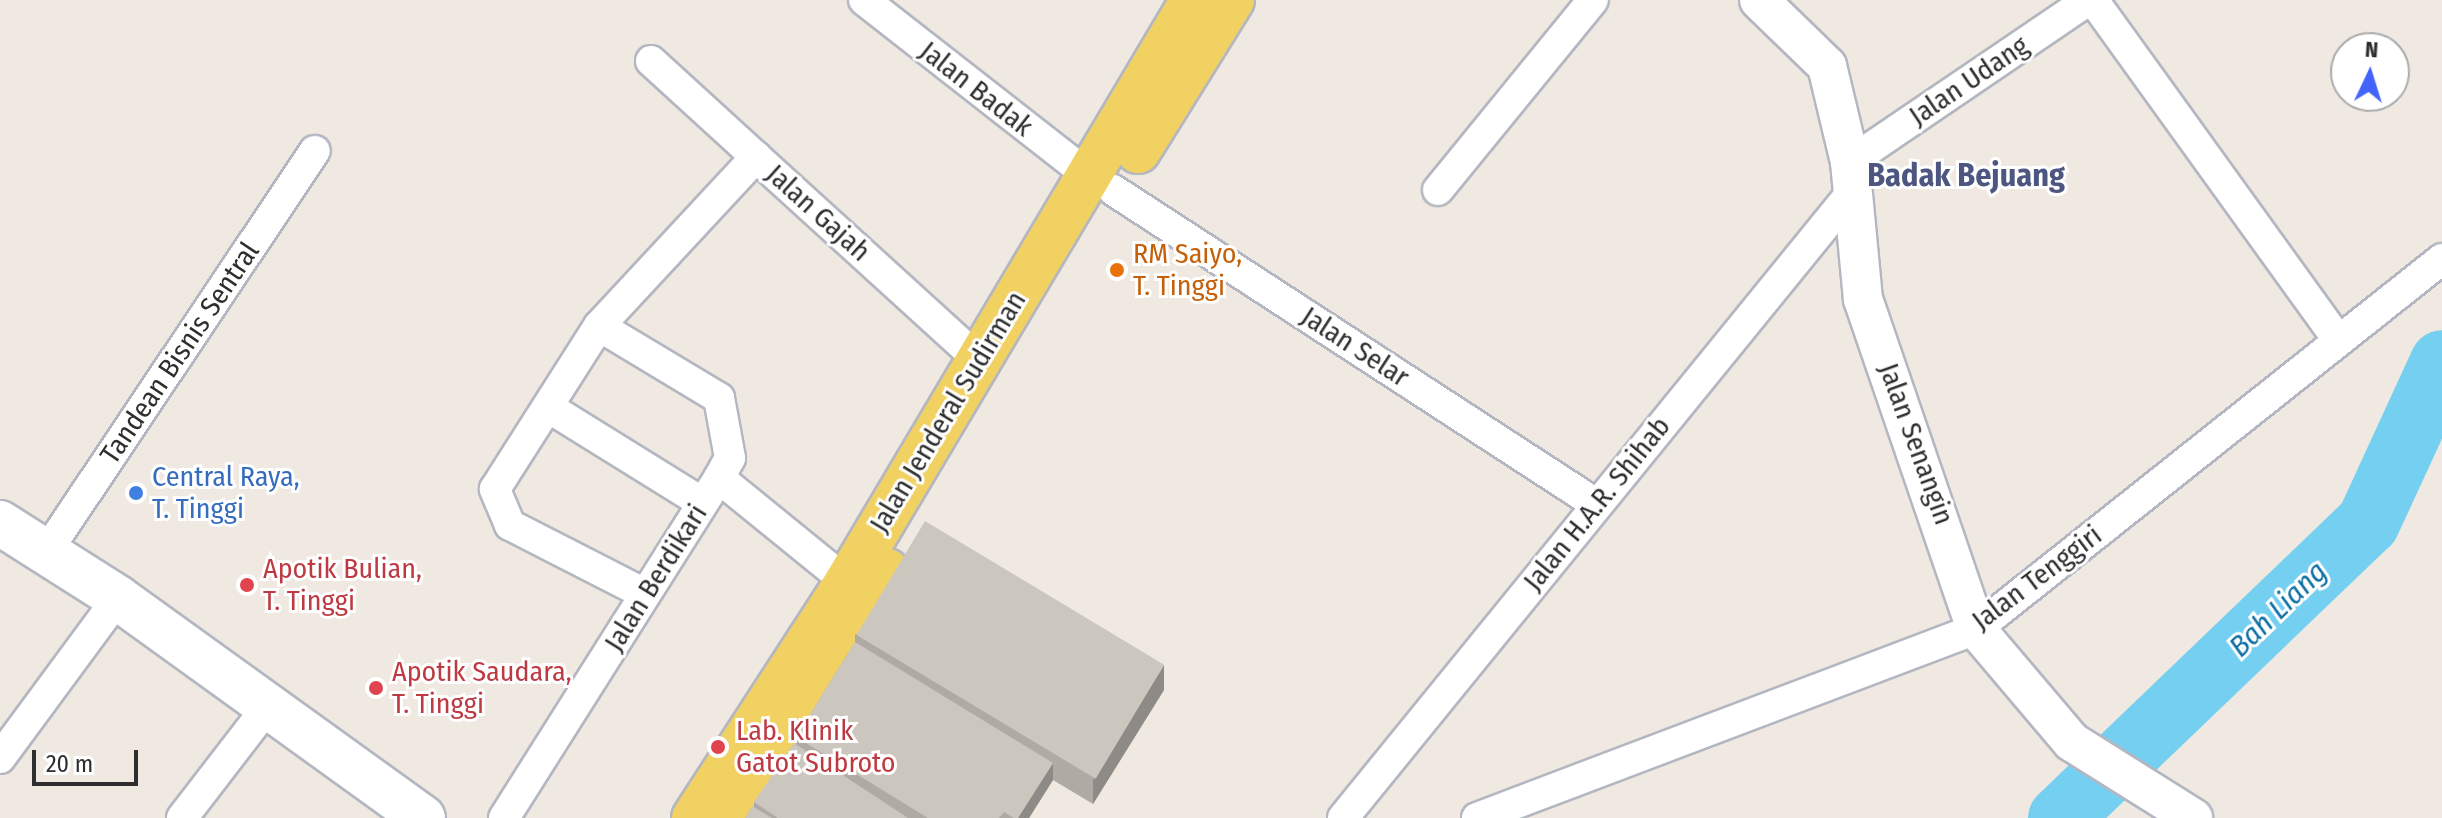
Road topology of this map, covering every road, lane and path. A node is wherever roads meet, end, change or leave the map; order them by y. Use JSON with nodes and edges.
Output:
{"nodes":[{"id":1,"x":864,"y":0,"type":"edge"},
{"id":2,"x":1193,"y":0,"type":"edge"},
{"id":3,"x":1232,"y":0,"type":"edge"},
{"id":4,"x":1593,"y":0,"type":"edge"},
{"id":5,"x":1759,"y":0,"type":"edge"},
{"id":6,"x":2090,"y":0,"type":"edge"},
{"id":7,"x":651,"y":61,"type":"dead end"},
{"id":8,"x":315,"y":151,"type":"dead end"},
{"id":9,"x":756,"y":157,"type":"junction"},
{"id":10,"x":1852,"y":176,"type":"junction"},
{"id":11,"x":1101,"y":183,"type":"junction"},
{"id":12,"x":1438,"y":190,"type":"dead end"},
{"id":13,"x":2442,"y":259,"type":"edge"},
{"id":14,"x":599,"y":326,"type":"junction"},
{"id":15,"x":2338,"y":340,"type":"junction"},
{"id":16,"x":979,"y":360,"type":"junction"},
{"id":17,"x":548,"y":407,"type":"junction"},
{"id":18,"x":711,"y":491,"type":"junction"},
{"id":19,"x":1596,"y":504,"type":"junction"},
{"id":20,"x":0,"y":523,"type":"edge"},
{"id":21,"x":45,"y":554,"type":"junction"},
{"id":22,"x":847,"y":582,"type":"junction"},
{"id":23,"x":645,"y":594,"type":"junction"},
{"id":24,"x":118,"y":598,"type":"junction"},
{"id":25,"x":1976,"y":629,"type":"junction"},
{"id":26,"x":266,"y":709,"type":"junction"},
{"id":27,"x":0,"y":758,"type":"edge"},
{"id":28,"x":182,"y":818,"type":"edge"},
{"id":29,"x":423,"y":818,"type":"edge"},
{"id":30,"x":504,"y":818,"type":"edge"},
{"id":31,"x":694,"y":818,"type":"edge"},
{"id":32,"x":741,"y":818,"type":"edge"},
{"id":33,"x":1343,"y":818,"type":"edge"},
{"id":34,"x":1477,"y":818,"type":"edge"},
{"id":35,"x":2192,"y":818,"type":"edge"}],
"edges":[{"from":1,"to":11,"type":"street","name":"Jalan Badak"},
{"from":2,"to":11,"type":"main road","name":"Jalan Jenderal Sudirman"},
{"from":3,"to":11,"type":"main road","name":"Jalan Jenderal Sudirman"},
{"from":4,"to":12,"type":"street"},
{"from":5,"to":10,"type":"street","name":"Jalan Senangin"},
{"from":6,"to":10,"type":"street","name":"Jalan Udang"},
{"from":6,"to":15,"type":"street"},
{"from":7,"to":9,"type":"street"},
{"from":8,"to":21,"type":"street","name":"Tandean Bisnis Sentral"},
{"from":9,"to":14,"type":"street","name":"Jalan Gajah"},
{"from":9,"to":16,"type":"street","name":"Jalan Gajah"},
{"from":10,"to":19,"type":"street","name":"Jalan H.A.R. Shihab"},
{"from":10,"to":25,"type":"street","name":"Jalan Senangin"},
{"from":11,"to":16,"type":"main road","name":"Jalan Jenderal Sudirman"},
{"from":11,"to":19,"type":"street","name":"Jalan Selar"},
{"from":11,"to":32,"type":"main road","name":"Jalan Jenderal Sudirman"},
{"from":13,"to":15,"type":"street","name":"Jalan Tenggiri"},
{"from":14,"to":17,"type":"street","name":"Jalan Gajah"},
{"from":14,"to":18,"type":"street"},
{"from":15,"to":25,"type":"street","name":"Jalan Tenggiri"},
{"from":16,"to":22,"type":"main road","name":"Jalan Jenderal Sudirman"},
{"from":17,"to":18,"type":"street"},
{"from":17,"to":23,"type":"street","name":"Jalan Gajah"},
{"from":18,"to":22,"type":"street","name":"Jalan Berdikari"},
{"from":18,"to":23,"type":"street","name":"Jalan Berdikari"},
{"from":19,"to":33,"type":"street","name":"Jalan H.A.R. Shihab"},
{"from":20,"to":21,"type":"main road"},
{"from":21,"to":24,"type":"main road"},
{"from":22,"to":31,"type":"main road","name":"Jalan Jenderal Sudirman"},
{"from":23,"to":30,"type":"street","name":"Jalan Berdikari"},
{"from":24,"to":26,"type":"main road"},
{"from":24,"to":27,"type":"street"},
{"from":25,"to":34,"type":"street","name":"Jalan Tenggiri"},
{"from":25,"to":35,"type":"street","name":"Jalan Senangin"},
{"from":26,"to":28,"type":"street"},
{"from":26,"to":29,"type":"main road"}]}
